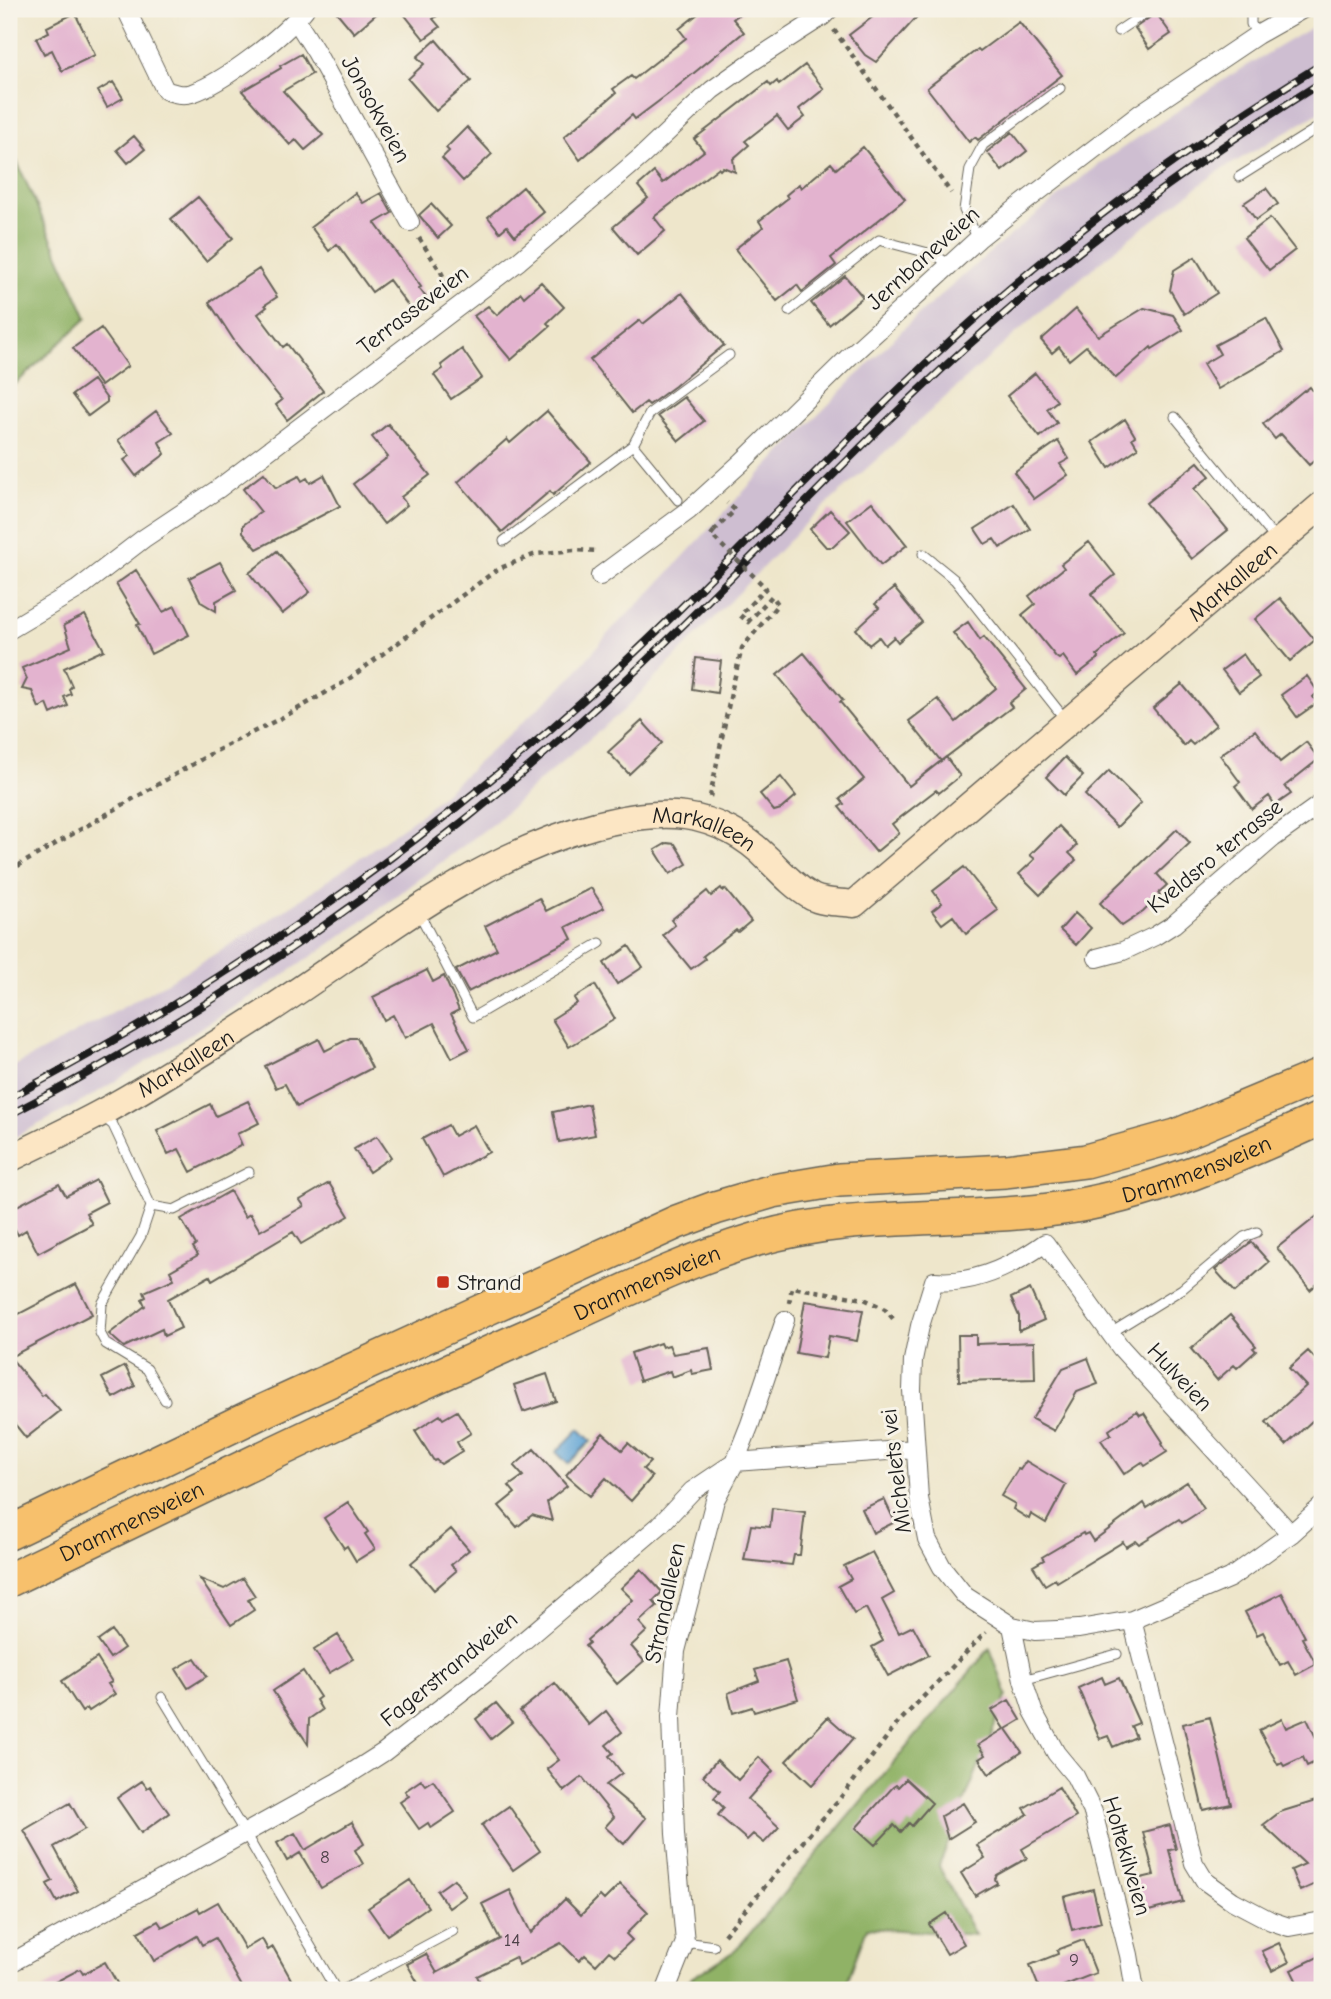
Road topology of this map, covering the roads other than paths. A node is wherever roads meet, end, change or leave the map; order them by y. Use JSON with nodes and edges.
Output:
{"nodes":[{"id":1,"x":126,"y":9,"type":"edge"},
{"id":2,"x":1151,"y":9,"type":"edge"},
{"id":3,"x":1251,"y":9,"type":"edge"},
{"id":4,"x":1303,"y":9,"type":"edge"},
{"id":5,"x":827,"y":12,"type":"edge"},
{"id":6,"x":301,"y":15,"type":"edge"},
{"id":7,"x":1118,"y":31,"type":"dead end"},
{"id":8,"x":1257,"y":35,"type":"junction"},
{"id":9,"x":1059,"y":88,"type":"dead end"},
{"id":10,"x":1322,"y":125,"type":"edge"},
{"id":11,"x":1239,"y":177,"type":"dead end"},
{"id":12,"x":410,"y":222,"type":"dead end"},
{"id":13,"x":978,"y":239,"type":"junction"},
{"id":14,"x":950,"y":265,"type":"junction"},
{"id":15,"x":789,"y":310,"type":"dead end"},
{"id":16,"x":729,"y":355,"type":"dead end"},
{"id":17,"x":1174,"y":417,"type":"dead end"},
{"id":18,"x":633,"y":445,"type":"junction"},
{"id":19,"x":678,"y":500,"type":"dead end"},
{"id":20,"x":1322,"y":505,"type":"edge"},
{"id":21,"x":504,"y":541,"type":"dead end"},
{"id":22,"x":1278,"y":542,"type":"junction"},
{"id":23,"x":923,"y":554,"type":"dead end"},
{"id":24,"x":600,"y":576,"type":"dead end"},
{"id":25,"x":9,"y":630,"type":"edge"},
{"id":26,"x":1066,"y":720,"type":"junction"},
{"id":27,"x":1322,"y":803,"type":"edge"},
{"id":28,"x":417,"y":910,"type":"junction"},
{"id":29,"x":600,"y":943,"type":"dead end"},
{"id":30,"x":1097,"y":958,"type":"dead end"},
{"id":31,"x":1322,"y":1074,"type":"edge"},
{"id":32,"x":100,"y":1114,"type":"junction"},
{"id":33,"x":1322,"y":1118,"type":"edge"},
{"id":34,"x":9,"y":1158,"type":"edge"},
{"id":35,"x":249,"y":1172,"type":"dead end"},
{"id":36,"x":151,"y":1206,"type":"junction"},
{"id":37,"x":1257,"y":1232,"type":"dead end"},
{"id":38,"x":1045,"y":1242,"type":"joint"},
{"id":39,"x":785,"y":1320,"type":"road end"},
{"id":40,"x":1109,"y":1334,"type":"junction"},
{"id":41,"x":165,"y":1400,"type":"dead end"},
{"id":42,"x":915,"y":1449,"type":"junction"},
{"id":43,"x":735,"y":1462,"type":"junction"},
{"id":44,"x":1322,"y":1506,"type":"edge"},
{"id":45,"x":9,"y":1533,"type":"edge"},
{"id":46,"x":1291,"y":1534,"type":"junction"},
{"id":47,"x":9,"y":1580,"type":"edge"},
{"id":48,"x":1132,"y":1620,"type":"junction"},
{"id":49,"x":1012,"y":1626,"type":"junction"},
{"id":50,"x":1117,"y":1654,"type":"dead end"},
{"id":51,"x":1023,"y":1680,"type":"junction"},
{"id":52,"x":162,"y":1697,"type":"dead end"},
{"id":53,"x":245,"y":1833,"type":"junction"},
{"id":54,"x":1322,"y":1921,"type":"edge"},
{"id":55,"x":453,"y":1931,"type":"dead end"},
{"id":56,"x":685,"y":1942,"type":"junction"},
{"id":57,"x":714,"y":1946,"type":"road end"},
{"id":58,"x":9,"y":1964,"type":"edge"},
{"id":59,"x":336,"y":1990,"type":"edge"},
{"id":60,"x":343,"y":1990,"type":"edge"},
{"id":61,"x":666,"y":1990,"type":"edge"},
{"id":62,"x":1135,"y":1990,"type":"edge"}],
"edges":[{"from":1,"to":6,"type":"street","name":"Jonsokveien"},
{"from":2,"to":7,"type":"lane"},
{"from":3,"to":8,"type":"lane"},
{"from":4,"to":8,"type":"street","name":"Jernbaneveien"},
{"from":5,"to":25,"type":"street","name":"Terrasseveien"},
{"from":6,"to":12,"type":"street","name":"Jonsokveien"},
{"from":8,"to":13,"type":"street","name":"Jernbaneveien"},
{"from":9,"to":13,"type":"lane"},
{"from":10,"to":11,"type":"lane"},
{"from":13,"to":14,"type":"street","name":"Jernbaneveien"},
{"from":14,"to":15,"type":"lane"},
{"from":14,"to":24,"type":"street","name":"Jernbaneveien"},
{"from":16,"to":18,"type":"lane"},
{"from":17,"to":22,"type":"lane"},
{"from":18,"to":19,"type":"lane"},
{"from":18,"to":21,"type":"lane"},
{"from":20,"to":22,"type":"main road","name":"Markalleen"},
{"from":22,"to":26,"type":"main road","name":"Markalleen"},
{"from":23,"to":26,"type":"lane"},
{"from":26,"to":28,"type":"main road","name":"Markalleen"},
{"from":27,"to":30,"type":"street","name":"Kveldsro terrasse"},
{"from":28,"to":29,"type":"lane"},
{"from":28,"to":32,"type":"main road","name":"Markalleen"},
{"from":31,"to":45,"type":"highway","name":"Drammensveien"},
{"from":32,"to":34,"type":"main road","name":"Markalleen"},
{"from":32,"to":36,"type":"lane"},
{"from":33,"to":47,"type":"highway","name":"Drammensveien"},
{"from":35,"to":36,"type":"lane"},
{"from":36,"to":41,"type":"lane"},
{"from":37,"to":40,"type":"lane"},
{"from":38,"to":40,"type":"street","name":"Hulveien"},
{"from":38,"to":42,"type":"street","name":"Michelets vei"},
{"from":39,"to":43,"type":"street","name":"Strandalleen"},
{"from":40,"to":46,"type":"street","name":"Hulveien"},
{"from":42,"to":43,"type":"street","name":"Fagerstrandveien"},
{"from":42,"to":49,"type":"street","name":"Michelets vei"},
{"from":43,"to":53,"type":"street","name":"Fagerstrandveien"},
{"from":43,"to":56,"type":"street","name":"Strandalleen"},
{"from":44,"to":46,"type":"street","name":"Michelets vei"},
{"from":46,"to":48,"type":"street","name":"Michelets vei"},
{"from":48,"to":49,"type":"street","name":"Michelets vei"},
{"from":48,"to":54,"type":"street"},
{"from":49,"to":51,"type":"street","name":"Holtekilveien"},
{"from":50,"to":51,"type":"lane"},
{"from":51,"to":62,"type":"street","name":"Holtekilveien"},
{"from":52,"to":53,"type":"lane"},
{"from":53,"to":58,"type":"street","name":"Fagerstrandveien"},
{"from":53,"to":59,"type":"lane"},
{"from":55,"to":60,"type":"lane"},
{"from":56,"to":57,"type":"lane"},
{"from":56,"to":61,"type":"street","name":"Strandalleen"}]}
